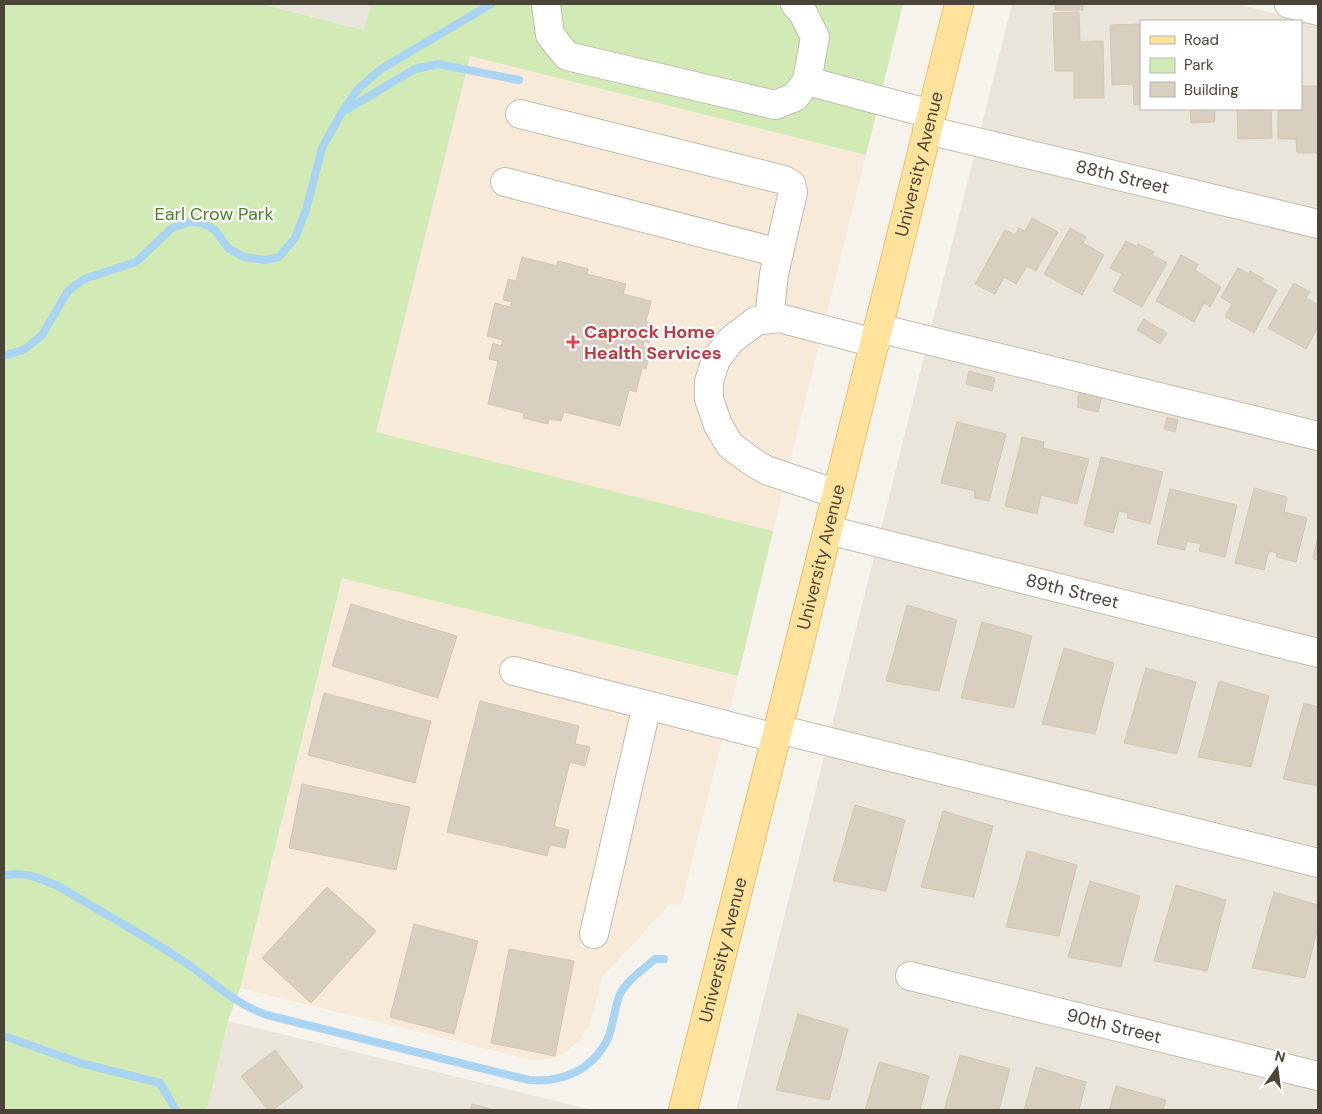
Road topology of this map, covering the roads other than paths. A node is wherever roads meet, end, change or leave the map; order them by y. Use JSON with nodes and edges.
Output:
{"nodes":[{"id":1,"x":546,"y":4,"type":"edge"},
{"id":2,"x":560,"y":4,"type":"edge"},
{"id":3,"x":795,"y":4,"type":"edge"},
{"id":4,"x":959,"y":4,"type":"edge"},
{"id":5,"x":1289,"y":4,"type":"edge"},
{"id":6,"x":1318,"y":11,"type":"edge"},
{"id":7,"x":801,"y":89,"type":"junction"},
{"id":8,"x":520,"y":114,"type":"dead end"},
{"id":9,"x":929,"y":122,"type":"junction"},
{"id":10,"x":505,"y":182,"type":"dead end"},
{"id":11,"x":1318,"y":224,"type":"edge"},
{"id":12,"x":779,"y":253,"type":"junction"},
{"id":13,"x":769,"y":319,"type":"junction"},
{"id":14,"x":876,"y":335,"type":"junction"},
{"id":15,"x":1318,"y":436,"type":"edge"},
{"id":16,"x":837,"y":494,"type":"junction"},
{"id":17,"x":828,"y":530,"type":"junction"},
{"id":18,"x":1318,"y":653,"type":"edge"},
{"id":19,"x":514,"y":671,"type":"dead end"},
{"id":20,"x":647,"y":705,"type":"junction"},
{"id":21,"x":777,"y":734,"type":"junction"},
{"id":22,"x":1318,"y":864,"type":"edge"},
{"id":23,"x":594,"y":934,"type":"dead end"},
{"id":24,"x":910,"y":976,"type":"dead end"},
{"id":25,"x":1318,"y":1076,"type":"edge"},
{"id":26,"x":683,"y":1110,"type":"edge"}],
"edges":[{"from":1,"to":7,"type":"street"},
{"from":2,"to":7,"type":"street","name":"88th Street"},
{"from":3,"to":7,"type":"street"},
{"from":4,"to":9,"type":"main road","name":"University Avenue"},
{"from":5,"to":6,"type":"street"},
{"from":7,"to":9,"type":"street","name":"88th Street"},
{"from":8,"to":12,"type":"street"},
{"from":9,"to":11,"type":"street","name":"88th Street"},
{"from":9,"to":14,"type":"main road","name":"University Avenue"},
{"from":10,"to":12,"type":"street"},
{"from":12,"to":13,"type":"street"},
{"from":13,"to":14,"type":"street"},
{"from":13,"to":16,"type":"street"},
{"from":14,"to":15,"type":"street"},
{"from":14,"to":16,"type":"main road","name":"University Avenue"},
{"from":16,"to":17,"type":"main road","name":"University Avenue"},
{"from":17,"to":18,"type":"street","name":"89th Street"},
{"from":17,"to":21,"type":"main road","name":"University Avenue"},
{"from":19,"to":20,"type":"street"},
{"from":20,"to":21,"type":"street"},
{"from":20,"to":23,"type":"street"},
{"from":21,"to":22,"type":"street"},
{"from":21,"to":26,"type":"main road","name":"University Avenue"},
{"from":24,"to":25,"type":"street","name":"90th Street"}]}
